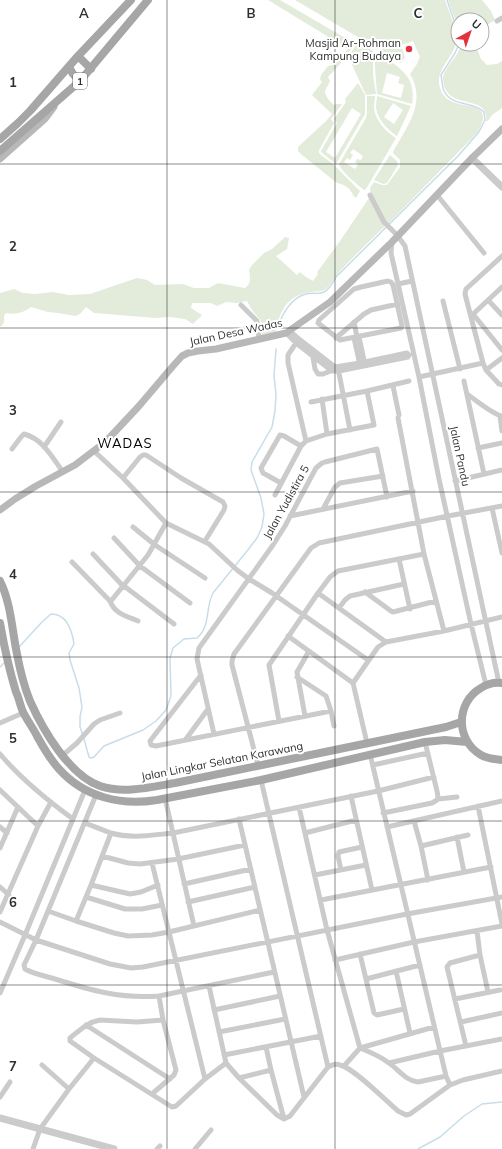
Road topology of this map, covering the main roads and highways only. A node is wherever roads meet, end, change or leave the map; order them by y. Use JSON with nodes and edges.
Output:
{"nodes":[{"id":1,"x":131,"y":0,"type":"edge"},
{"id":2,"x":148,"y":0,"type":"edge"},
{"id":3,"x":78,"y":56,"type":"junction"},
{"id":4,"x":69,"y":67,"type":"junction"},
{"id":5,"x":91,"y":69,"type":"junction"},
{"id":6,"x":80,"y":81,"type":"junction"},
{"id":7,"x":59,"y":100,"type":"junction"},
{"id":8,"x":502,"y":129,"type":"edge"},
{"id":9,"x":0,"y":138,"type":"edge"},
{"id":10,"x":0,"y":152,"type":"edge"},
{"id":11,"x":0,"y":159,"type":"edge"},
{"id":12,"x":0,"y":510,"type":"edge"},
{"id":13,"x":0,"y":581,"type":"edge"},
{"id":14,"x":0,"y":623,"type":"edge"},
{"id":15,"x":500,"y":683,"type":"edge"},
{"id":16,"x":461,"y":722,"type":"junction"},
{"id":17,"x":467,"y":742,"type":"junction"},
{"id":18,"x":502,"y":760,"type":"edge"},
{"id":19,"x":208,"y":776,"type":"junction"},
{"id":20,"x":212,"y":790,"type":"junction"}],
"edges":[{"from":1,"to":3,"type":"main road","number":"1"},
{"from":2,"to":5,"type":"main road","number":"1"},
{"from":3,"to":4,"type":"main road","number":"1"},
{"from":3,"to":5,"type":"main road"},
{"from":4,"to":6,"type":"main road"},
{"from":4,"to":9,"type":"main road","number":"1"},
{"from":5,"to":6,"type":"main road","number":"1"},
{"from":6,"to":7,"type":"main road","number":"1"},
{"from":7,"to":10,"type":"main road","number":"1"},
{"from":7,"to":11,"type":"main road"},
{"from":8,"to":12,"type":"main road","name":"Jalan Desa Wadas"},
{"from":13,"to":19,"type":"main road","name":"Jalan Lingkar Selatan Karawang"},
{"from":14,"to":20,"type":"main road"},
{"from":15,"to":16,"type":"main road"},
{"from":16,"to":17,"type":"main road"},
{"from":16,"to":19,"type":"main road","name":"Jalan Lingkar Selatan Karawang"},
{"from":17,"to":18,"type":"main road"},
{"from":17,"to":20,"type":"main road"},
{"from":19,"to":20,"type":"main road"}]}
